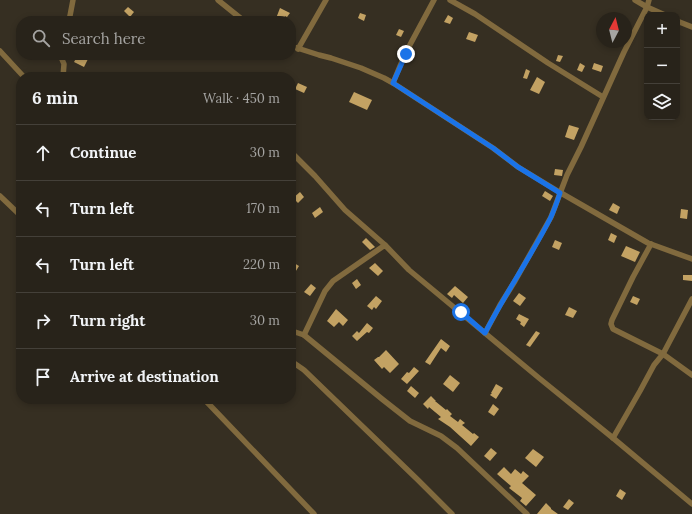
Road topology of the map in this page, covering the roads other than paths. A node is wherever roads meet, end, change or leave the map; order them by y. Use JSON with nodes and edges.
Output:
{"nodes":[{"id":1,"x":73,"y":0,"type":"edge"},
{"id":2,"x":326,"y":0,"type":"edge"},
{"id":3,"x":434,"y":0,"type":"edge"},
{"id":4,"x":450,"y":0,"type":"edge"},
{"id":5,"x":635,"y":0,"type":"edge"},
{"id":6,"x":649,"y":0,"type":"edge"},
{"id":7,"x":220,"y":1,"type":"edge"},
{"id":8,"x":647,"y":7,"type":"junction"},
{"id":9,"x":658,"y":12,"type":"edge"},
{"id":10,"x":70,"y":16,"type":"edge"},
{"id":11,"x":238,"y":16,"type":"edge"},
{"id":12,"x":680,"y":22,"type":"edge"},
{"id":13,"x":692,"y":27,"type":"edge"},
{"id":14,"x":298,"y":49,"type":"joint"},
{"id":15,"x":0,"y":51,"type":"edge"},
{"id":16,"x":62,"y":60,"type":"edge"},
{"id":17,"x":19,"y":72,"type":"edge"},
{"id":18,"x":63,"y":72,"type":"edge"},
{"id":19,"x":393,"y":83,"type":"junction"},
{"id":20,"x":603,"y":97,"type":"junction"},
{"id":21,"x":296,"y":157,"type":"edge"},
{"id":22,"x":560,"y":193,"type":"junction"},
{"id":23,"x":0,"y":196,"type":"edge"},
{"id":24,"x":16,"y":211,"type":"edge"},
{"id":25,"x":651,"y":244,"type":"junction"},
{"id":26,"x":385,"y":245,"type":"junction"},
{"id":27,"x":692,"y":259,"type":"edge"},
{"id":28,"x":692,"y":299,"type":"edge"},
{"id":29,"x":296,"y":332,"type":"edge"},
{"id":30,"x":485,"y":333,"type":"junction"},
{"id":31,"x":304,"y":334,"type":"junction"},
{"id":32,"x":663,"y":354,"type":"junction"},
{"id":33,"x":296,"y":364,"type":"edge"},
{"id":34,"x":692,"y":375,"type":"edge"},
{"id":35,"x":209,"y":404,"type":"edge"},
{"id":36,"x":613,"y":438,"type":"junction"},
{"id":37,"x":692,"y":504,"type":"edge"},
{"id":38,"x":314,"y":514,"type":"edge"},
{"id":39,"x":452,"y":514,"type":"edge"},
{"id":40,"x":527,"y":514,"type":"edge"}],
"edges":[{"from":1,"to":10,"type":"street"},
{"from":2,"to":14,"type":"street"},
{"from":3,"to":19,"type":"street"},
{"from":4,"to":20,"type":"street"},
{"from":5,"to":8,"type":"street"},
{"from":6,"to":8,"type":"street"},
{"from":7,"to":11,"type":"street"},
{"from":8,"to":9,"type":"street"},
{"from":8,"to":20,"type":"street"},
{"from":12,"to":13,"type":"street"},
{"from":14,"to":19,"type":"street"},
{"from":15,"to":17,"type":"street"},
{"from":16,"to":18,"type":"street"},
{"from":19,"to":22,"type":"street"},
{"from":20,"to":22,"type":"street"},
{"from":21,"to":26,"type":"street"},
{"from":22,"to":25,"type":"street"},
{"from":22,"to":30,"type":"street"},
{"from":23,"to":24,"type":"street"},
{"from":25,"to":27,"type":"street"},
{"from":25,"to":32,"type":"street"},
{"from":26,"to":30,"type":"street"},
{"from":26,"to":31,"type":"street"},
{"from":28,"to":32,"type":"street"},
{"from":29,"to":31,"type":"street"},
{"from":30,"to":36,"type":"street"},
{"from":31,"to":40,"type":"street"},
{"from":32,"to":34,"type":"street"},
{"from":32,"to":36,"type":"street"},
{"from":33,"to":39,"type":"street"},
{"from":35,"to":38,"type":"street"},
{"from":36,"to":37,"type":"street"}]}
